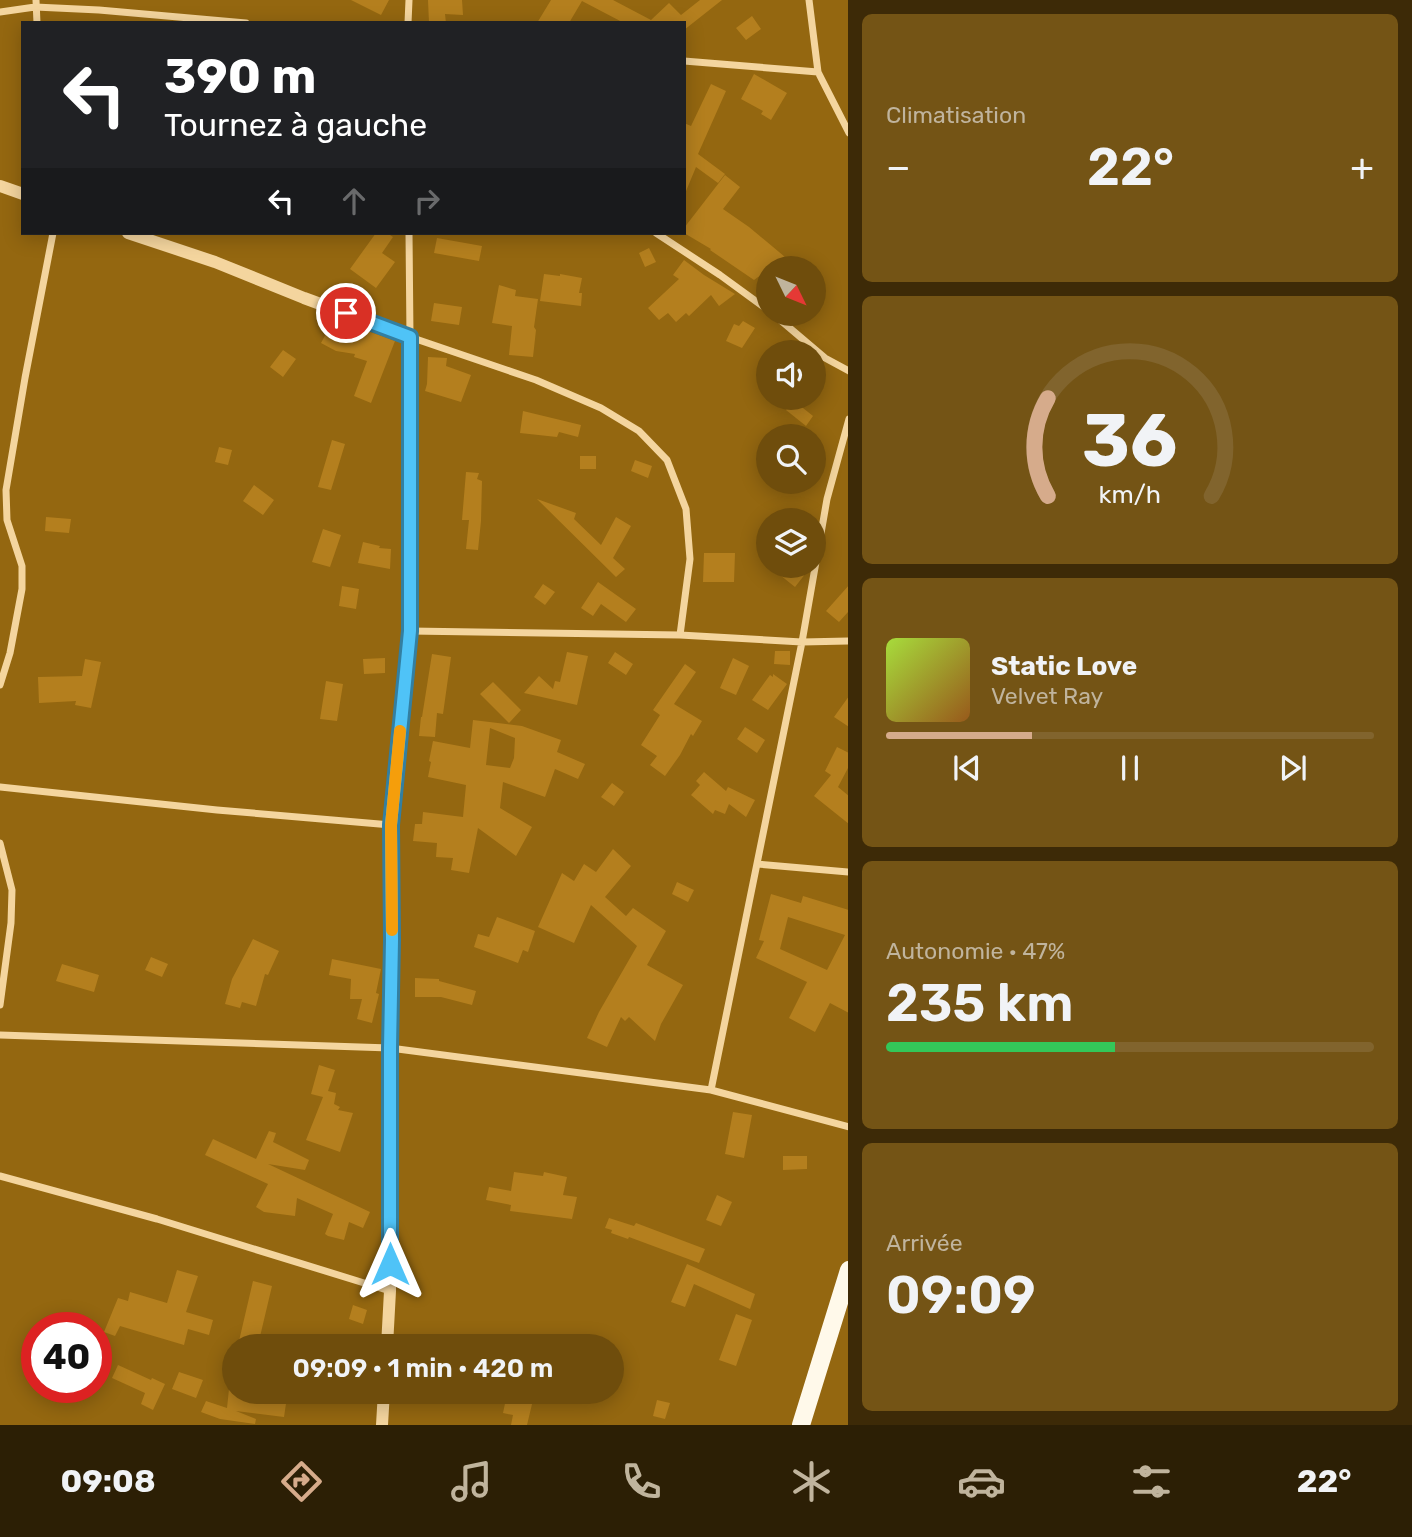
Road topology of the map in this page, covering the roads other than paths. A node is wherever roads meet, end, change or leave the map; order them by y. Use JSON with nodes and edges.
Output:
{"nodes":[{"id":1,"x":409,"y":0,"type":"edge"},
{"id":2,"x":809,"y":0,"type":"edge"},
{"id":3,"x":35,"y":4,"type":"edge"},
{"id":4,"x":0,"y":12,"type":"edge"},
{"id":5,"x":223,"y":21,"type":"edge"},
{"id":6,"x":408,"y":21,"type":"edge"},
{"id":7,"x":686,"y":61,"type":"edge"},
{"id":8,"x":818,"y":72,"type":"junction"},
{"id":9,"x":848,"y":131,"type":"edge"},
{"id":10,"x":0,"y":186,"type":"edge"},
{"id":11,"x":21,"y":193,"type":"edge"},
{"id":12,"x":53,"y":235,"type":"edge"},
{"id":13,"x":134,"y":235,"type":"edge"},
{"id":14,"x":409,"y":235,"type":"edge"},
{"id":15,"x":659,"y":235,"type":"edge"},
{"id":16,"x":756,"y":301,"type":"edge"},
{"id":17,"x":787,"y":326,"type":"edge"},
{"id":18,"x":410,"y":337,"type":"junction"},
{"id":19,"x":848,"y":370,"type":"edge"},
{"id":20,"x":848,"y":423,"type":"edge"},
{"id":21,"x":410,"y":631,"type":"junction"},
{"id":22,"x":680,"y":635,"type":"junction"},
{"id":23,"x":848,"y":641,"type":"edge"},
{"id":24,"x":802,"y":642,"type":"junction"},
{"id":25,"x":0,"y":685,"type":"edge"},
{"id":26,"x":0,"y":787,"type":"edge"},
{"id":27,"x":391,"y":825,"type":"junction"},
{"id":28,"x":0,"y":843,"type":"edge"},
{"id":29,"x":757,"y":864,"type":"junction"},
{"id":30,"x":848,"y":872,"type":"edge"},
{"id":31,"x":0,"y":1005,"type":"edge"},
{"id":32,"x":0,"y":1035,"type":"edge"},
{"id":33,"x":390,"y":1048,"type":"junction"},
{"id":34,"x":711,"y":1090,"type":"junction"},
{"id":35,"x":848,"y":1127,"type":"edge"},
{"id":36,"x":0,"y":1176,"type":"edge"},
{"id":37,"x":848,"y":1274,"type":"edge"},
{"id":38,"x":390,"y":1291,"type":"junction"},
{"id":39,"x":388,"y":1334,"type":"edge"},
{"id":40,"x":383,"y":1404,"type":"edge"},
{"id":41,"x":806,"y":1424,"type":"edge"},
{"id":42,"x":382,"y":1425,"type":"edge"}],
"edges":[{"from":1,"to":6,"type":"street"},
{"from":2,"to":8,"type":"street"},
{"from":3,"to":4,"type":"street"},
{"from":3,"to":5,"type":"street"},
{"from":7,"to":8,"type":"street"},
{"from":8,"to":9,"type":"street"},
{"from":10,"to":11,"type":"street"},
{"from":12,"to":25,"type":"street"},
{"from":13,"to":18,"type":"street"},
{"from":14,"to":18,"type":"street"},
{"from":15,"to":16,"type":"street"},
{"from":17,"to":19,"type":"street"},
{"from":18,"to":21,"type":"street"},
{"from":18,"to":22,"type":"street"},
{"from":20,"to":24,"type":"street"},
{"from":21,"to":22,"type":"street"},
{"from":21,"to":27,"type":"street"},
{"from":22,"to":24,"type":"street"},
{"from":23,"to":24,"type":"street"},
{"from":24,"to":29,"type":"street"},
{"from":26,"to":27,"type":"street"},
{"from":27,"to":33,"type":"street"},
{"from":28,"to":31,"type":"street"},
{"from":29,"to":30,"type":"street"},
{"from":29,"to":34,"type":"street"},
{"from":32,"to":33,"type":"street"},
{"from":33,"to":34,"type":"street"},
{"from":33,"to":38,"type":"street"},
{"from":34,"to":35,"type":"street"},
{"from":36,"to":38,"type":"street"},
{"from":37,"to":41,"type":"main road"},
{"from":38,"to":39,"type":"street"},
{"from":40,"to":42,"type":"street"}]}
